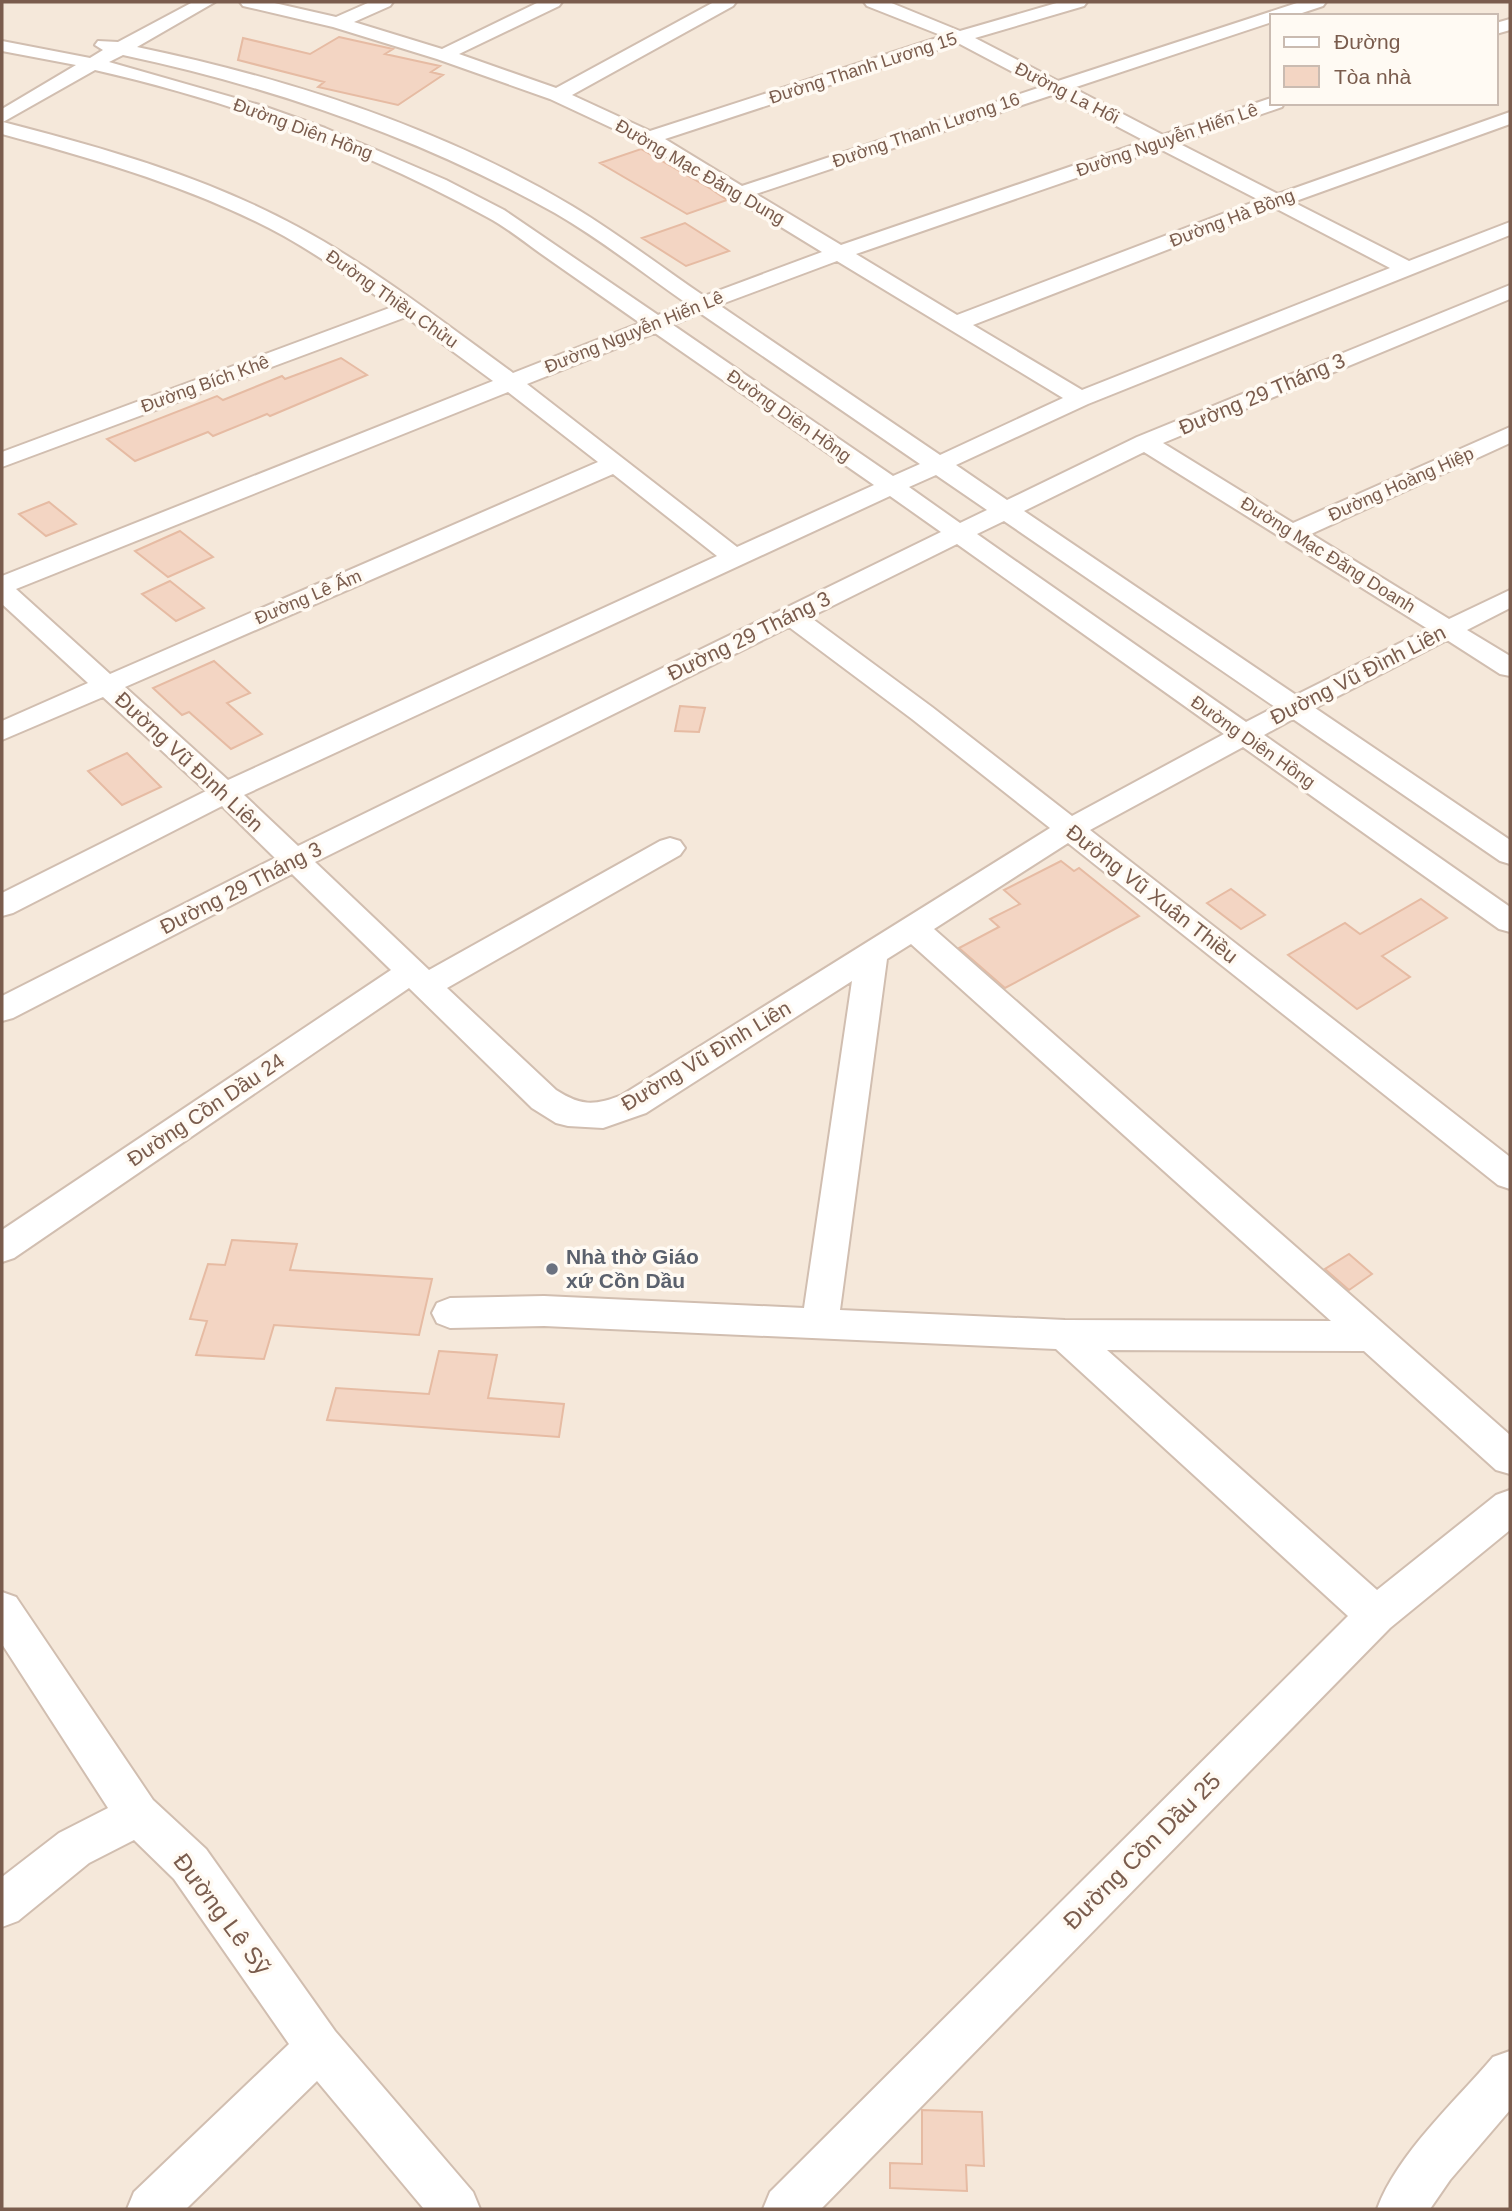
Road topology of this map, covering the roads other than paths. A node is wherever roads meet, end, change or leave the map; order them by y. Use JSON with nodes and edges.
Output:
{"nodes":[{"id":1,"x":206,"y":2,"type":"edge"},
{"id":2,"x":249,"y":2,"type":"edge"},
{"id":3,"x":384,"y":2,"type":"edge"},
{"id":4,"x":553,"y":2,"type":"edge"},
{"id":5,"x":727,"y":2,"type":"edge"},
{"id":6,"x":873,"y":2,"type":"edge"},
{"id":7,"x":1078,"y":2,"type":"edge"},
{"id":8,"x":1317,"y":2,"type":"edge"},
{"id":9,"x":1279,"y":14,"type":"edge"},
{"id":10,"x":1270,"y":17,"type":"edge"},
{"id":11,"x":338,"y":23,"type":"junction"},
{"id":12,"x":2,"y":26,"type":"edge"},
{"id":13,"x":959,"y":37,"type":"junction"},
{"id":14,"x":2,"y":46,"type":"edge"},
{"id":15,"x":121,"y":48,"type":"junction"},
{"id":16,"x":443,"y":55,"type":"junction"},
{"id":17,"x":90,"y":65,"type":"junction"},
{"id":18,"x":1056,"y":87,"type":"junction"},
{"id":19,"x":557,"y":95,"type":"junction"},
{"id":20,"x":1270,"y":105,"type":"edge"},
{"id":21,"x":2,"y":117,"type":"edge"},
{"id":22,"x":1510,"y":118,"type":"edge"},
{"id":23,"x":2,"y":128,"type":"edge"},
{"id":24,"x":649,"y":138,"type":"junction"},
{"id":25,"x":1161,"y":141,"type":"junction"},
{"id":26,"x":740,"y":193,"type":"junction"},
{"id":27,"x":1276,"y":201,"type":"junction"},
{"id":28,"x":1510,"y":228,"type":"edge"},
{"id":29,"x":838,"y":253,"type":"junction"},
{"id":30,"x":1408,"y":269,"type":"junction"},
{"id":31,"x":1510,"y":291,"type":"edge"},
{"id":32,"x":702,"y":304,"type":"junction"},
{"id":33,"x":408,"y":308,"type":"junction"},
{"id":34,"x":657,"y":324,"type":"junction"},
{"id":35,"x":955,"y":324,"type":"junction"},
{"id":36,"x":510,"y":382,"type":"junction"},
{"id":37,"x":1080,"y":399,"type":"junction"},
{"id":38,"x":1510,"y":434,"type":"edge"},
{"id":39,"x":1145,"y":442,"type":"junction"},
{"id":40,"x":2,"y":460,"type":"edge"},
{"id":41,"x":615,"y":464,"type":"junction"},
{"id":42,"x":937,"y":464,"type":"junction"},
{"id":43,"x":890,"y":485,"type":"junction"},
{"id":44,"x":1006,"y":511,"type":"junction"},
{"id":45,"x":1293,"y":533,"type":"junction"},
{"id":46,"x":957,"y":534,"type":"junction"},
{"id":47,"x":734,"y":557,"type":"junction"},
{"id":48,"x":2,"y":587,"type":"edge"},
{"id":49,"x":1510,"y":598,"type":"edge"},
{"id":50,"x":791,"y":616,"type":"junction"},
{"id":51,"x":1448,"y":629,"type":"junction"},
{"id":52,"x":1510,"y":668,"type":"edge"},
{"id":53,"x":106,"y":685,"type":"junction"},
{"id":54,"x":1295,"y":707,"type":"junction"},
{"id":55,"x":2,"y":731,"type":"edge"},
{"id":56,"x":1243,"y":735,"type":"junction"},
{"id":57,"x":225,"y":793,"type":"junction"},
{"id":58,"x":1070,"y":829,"type":"junction"},
{"id":59,"x":670,"y":848,"type":"dead end"},
{"id":60,"x":1510,"y":854,"type":"edge"},
{"id":61,"x":293,"y":861,"type":"junction"},
{"id":62,"x":2,"y":906,"type":"edge"},
{"id":63,"x":1510,"y":922,"type":"edge"},
{"id":64,"x":913,"y":928,"type":"junction"},
{"id":65,"x":872,"y":953,"type":"junction"},
{"id":66,"x":418,"y":979,"type":"junction"},
{"id":67,"x":2,"y":1010,"type":"edge"},
{"id":68,"x":1510,"y":1176,"type":"edge"},
{"id":69,"x":2,"y":1248,"type":"edge"},
{"id":70,"x":450,"y":1313,"type":"dead end"},
{"id":71,"x":820,"y":1322,"type":"junction"},
{"id":72,"x":1065,"y":1335,"type":"junction"},
{"id":73,"x":1373,"y":1336,"type":"junction"},
{"id":74,"x":1510,"y":1458,"type":"edge"},
{"id":75,"x":1510,"y":1507,"type":"edge"},
{"id":76,"x":2,"y":1610,"type":"edge"},
{"id":77,"x":1376,"y":1615,"type":"junction"},
{"id":78,"x":138,"y":1815,"type":"junction"},
{"id":79,"x":2,"y":1905,"type":"edge"},
{"id":80,"x":319,"y":2047,"type":"junction"},
{"id":81,"x":1510,"y":2074,"type":"edge"},
{"id":82,"x":151,"y":2209,"type":"edge"},
{"id":83,"x":456,"y":2209,"type":"edge"},
{"id":84,"x":787,"y":2209,"type":"edge"},
{"id":85,"x":1401,"y":2209,"type":"edge"}],
"edges":[{"from":1,"to":15,"type":"street"},
{"from":2,"to":11,"type":"street","name":"Đường Mạc Đăng Dung"},
{"from":3,"to":11,"type":"street"},
{"from":4,"to":16,"type":"street"},
{"from":5,"to":19,"type":"street"},
{"from":6,"to":13,"type":"street","name":"Đường La Hối"},
{"from":7,"to":13,"type":"street","name":"Đường Thanh Lương 15"},
{"from":8,"to":9,"type":"street","name":"Đường Thanh Lương 16"},
{"from":10,"to":18,"type":"street","name":"Đường Thanh Lương 16"},
{"from":11,"to":16,"type":"street","name":"Đường Mạc Đăng Dung"},
{"from":12,"to":15,"type":"street","name":"Đường Diên Hồng"},
{"from":13,"to":18,"type":"street","name":"Đường La Hối"},
{"from":13,"to":24,"type":"street","name":"Đường Thanh Lương 15"},
{"from":14,"to":17,"type":"street","name":"Đường Diên Hồng"},
{"from":15,"to":17,"type":"street"},
{"from":15,"to":32,"type":"street","name":"Đường Diên Hồng"},
{"from":16,"to":19,"type":"street","name":"Đường Mạc Đăng Dung"},
{"from":17,"to":21,"type":"street"},
{"from":17,"to":34,"type":"street","name":"Đường Diên Hồng"},
{"from":18,"to":25,"type":"street","name":"Đường La Hối"},
{"from":18,"to":26,"type":"street","name":"Đường Thanh Lương 16"},
{"from":19,"to":24,"type":"street","name":"Đường Mạc Đăng Dung"},
{"from":20,"to":25,"type":"street","name":"Đường Nguyễn Hiến Lê"},
{"from":22,"to":27,"type":"street","name":"Đường Hà Bồng"},
{"from":23,"to":33,"type":"street","name":"Đường Thiều Chửu"},
{"from":24,"to":26,"type":"street","name":"Đường Mạc Đăng Dung"},
{"from":25,"to":27,"type":"street","name":"Đường La Hối"},
{"from":25,"to":29,"type":"street","name":"Đường Nguyễn Hiến Lê"},
{"from":26,"to":29,"type":"street","name":"Đường Mạc Đăng Dung"},
{"from":27,"to":30,"type":"street","name":"Đường La Hối"},
{"from":27,"to":35,"type":"street","name":"Đường Hà Bồng"},
{"from":28,"to":30,"type":"street"},
{"from":29,"to":32,"type":"street","name":"Đường Nguyễn Hiến Lê"},
{"from":29,"to":35,"type":"street","name":"Đường Mạc Đăng Dung"},
{"from":30,"to":37,"type":"street"},
{"from":31,"to":39,"type":"street","name":"Đường 29 Tháng 3"},
{"from":32,"to":34,"type":"street","name":"Đường Nguyễn Hiến Lê"},
{"from":32,"to":42,"type":"street","name":"Đường Diên Hồng"},
{"from":33,"to":36,"type":"street","name":"Đường Thiều Chửu"},
{"from":33,"to":40,"type":"street","name":"Đường Bích Khê"},
{"from":34,"to":36,"type":"street","name":"Đường Nguyễn Hiến Lê"},
{"from":34,"to":43,"type":"street","name":"Đường Diên Hồng"},
{"from":35,"to":37,"type":"street","name":"Đường Mạc Đăng Dung"},
{"from":36,"to":41,"type":"street","name":"Đường Thiều Chửu"},
{"from":36,"to":48,"type":"street","name":"Đường Nguyễn Hiến Lê"},
{"from":37,"to":42,"type":"street"},
{"from":38,"to":45,"type":"street","name":"Đường Hoàng Hiệp"},
{"from":39,"to":44,"type":"street","name":"Đường 29 Tháng 3"},
{"from":39,"to":45,"type":"street","name":"Đường Mạc Đăng Doanh"},
{"from":41,"to":47,"type":"street","name":"Đường Thiều Chửu"},
{"from":41,"to":53,"type":"street","name":"Đường Lê Ấm"},
{"from":42,"to":43,"type":"street"},
{"from":42,"to":44,"type":"street","name":"Đường Diên Hồng"},
{"from":43,"to":46,"type":"street","name":"Đường Diên Hồng"},
{"from":43,"to":47,"type":"street"},
{"from":44,"to":46,"type":"street","name":"Đường 29 Tháng 3"},
{"from":44,"to":54,"type":"street","name":"Đường Diên Hồng"},
{"from":45,"to":51,"type":"street","name":"Đường Mạc Đăng Doanh"},
{"from":46,"to":50,"type":"street","name":"Đường 29 Tháng 3"},
{"from":46,"to":56,"type":"street","name":"Đường Diên Hồng"},
{"from":47,"to":57,"type":"street"},
{"from":48,"to":53,"type":"street","name":"Đường Vũ Đình Liên"},
{"from":49,"to":51,"type":"street","name":"Đường Vũ Đình Liên"},
{"from":50,"to":58,"type":"street","name":"Đường Vũ Xuân Thiều"},
{"from":50,"to":61,"type":"street","name":"Đường 29 Tháng 3"},
{"from":51,"to":52,"type":"street","name":"Đường Mạc Đăng Doanh"},
{"from":51,"to":54,"type":"street","name":"Đường Vũ Đình Liên"},
{"from":53,"to":55,"type":"street","name":"Đường Lê Ấm"},
{"from":53,"to":57,"type":"street","name":"Đường Vũ Đình Liên"},
{"from":54,"to":56,"type":"street","name":"Đường Vũ Đình Liên"},
{"from":54,"to":60,"type":"street","name":"Đường Diên Hồng"},
{"from":56,"to":58,"type":"street","name":"Đường Vũ Đình Liên"},
{"from":56,"to":63,"type":"street","name":"Đường Diên Hồng"},
{"from":57,"to":61,"type":"street","name":"Đường Vũ Đình Liên"},
{"from":57,"to":62,"type":"street"},
{"from":58,"to":64,"type":"street","name":"Đường Vũ Đình Liên"},
{"from":58,"to":68,"type":"street","name":"Đường Vũ Xuân Thiều"},
{"from":59,"to":66,"type":"street","name":"Đường Cồn Dầu 24"},
{"from":61,"to":66,"type":"street","name":"Đường Vũ Đình Liên"},
{"from":61,"to":67,"type":"street","name":"Đường 29 Tháng 3"},
{"from":64,"to":65,"type":"street","name":"Đường Vũ Đình Liên"},
{"from":64,"to":73,"type":"street"},
{"from":65,"to":66,"type":"street","name":"Đường Vũ Đình Liên"},
{"from":65,"to":71,"type":"street"},
{"from":66,"to":69,"type":"street","name":"Đường Cồn Dầu 24"},
{"from":70,"to":71,"type":"street"},
{"from":71,"to":72,"type":"street"},
{"from":72,"to":73,"type":"street"},
{"from":72,"to":77,"type":"street"},
{"from":73,"to":74,"type":"street"},
{"from":75,"to":77,"type":"street","name":"Đường Cồn Dầu 25"},
{"from":76,"to":78,"type":"street","name":"Đường Lê Sỹ"},
{"from":77,"to":84,"type":"street","name":"Đường Cồn Dầu 25"},
{"from":78,"to":79,"type":"street"},
{"from":78,"to":80,"type":"street","name":"Đường Lê Sỹ"},
{"from":80,"to":82,"type":"street"},
{"from":80,"to":83,"type":"street","name":"Đường Lê Sỹ"},
{"from":81,"to":85,"type":"street"}]}
